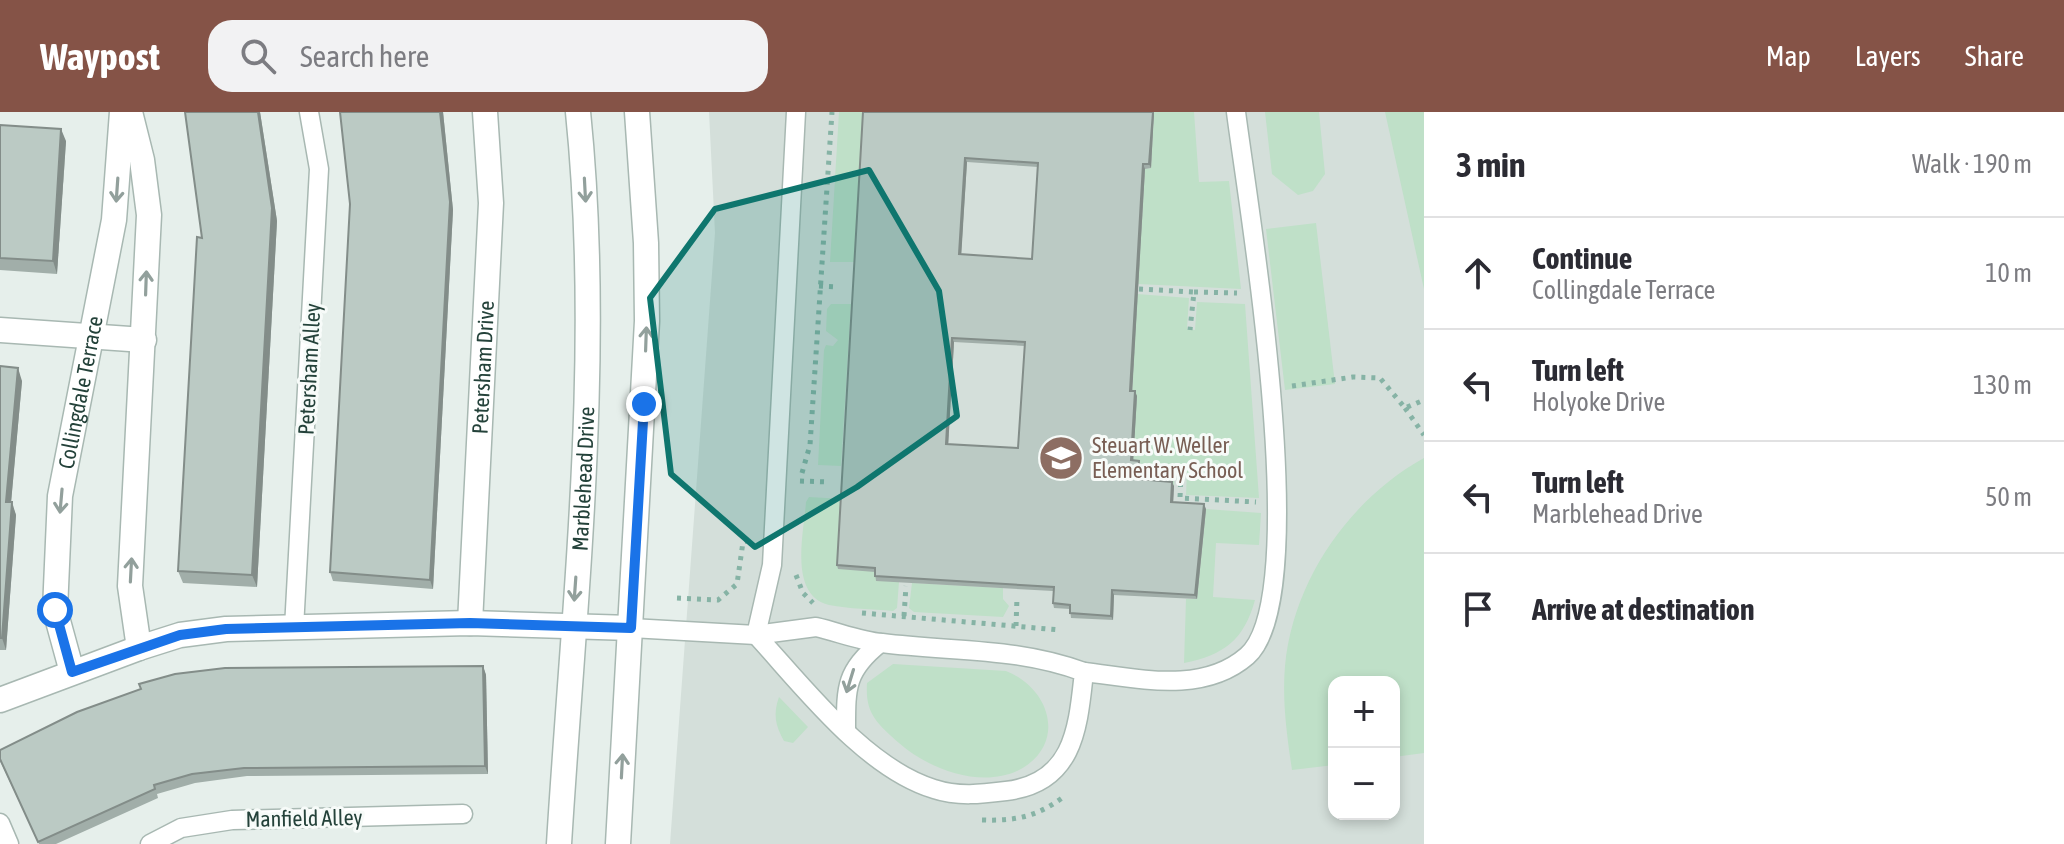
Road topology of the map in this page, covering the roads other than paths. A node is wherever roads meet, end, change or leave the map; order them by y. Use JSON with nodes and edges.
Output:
{"nodes":[{"id":1,"x":122,"y":112,"type":"edge"},
{"id":2,"x":130,"y":112,"type":"edge"},
{"id":3,"x":309,"y":112,"type":"edge"},
{"id":4,"x":485,"y":112,"type":"edge"},
{"id":5,"x":578,"y":112,"type":"edge"},
{"id":6,"x":637,"y":112,"type":"edge"},
{"id":7,"x":796,"y":112,"type":"edge"},
{"id":8,"x":1236,"y":112,"type":"edge"},
{"id":9,"x":0,"y":330,"type":"edge"},
{"id":10,"x":91,"y":335,"type":"junction"},
{"id":11,"x":144,"y":340,"type":"junction"},
{"id":12,"x":470,"y":623,"type":"junction"},
{"id":13,"x":572,"y":625,"type":"junction"},
{"id":14,"x":294,"y":628,"type":"junction"},
{"id":15,"x":631,"y":628,"type":"junction"},
{"id":16,"x":756,"y":635,"type":"junction"},
{"id":17,"x":880,"y":643,"type":"junction"},
{"id":18,"x":139,"y":648,"type":"junction"},
{"id":19,"x":72,"y":672,"type":"junction"},
{"id":20,"x":1084,"y":672,"type":"junction"},
{"id":21,"x":0,"y":700,"type":"edge"},
{"id":22,"x":846,"y":731,"type":"junction"},
{"id":23,"x":463,"y":814,"type":"dead end"},
{"id":24,"x":0,"y":823,"type":"edge"},
{"id":25,"x":9,"y":844,"type":"edge"},
{"id":26,"x":150,"y":844,"type":"edge"},
{"id":27,"x":559,"y":844,"type":"edge"},
{"id":28,"x":618,"y":844,"type":"edge"}],
"edges":[{"from":1,"to":10,"type":"street","name":"Collingdale Terrace","one_way":true},
{"from":11,"to":2,"type":"street","one_way":true},
{"from":3,"to":14,"type":"lane","name":"Petersham Alley"},
{"from":4,"to":12,"type":"street","name":"Petersham Drive"},
{"from":5,"to":13,"type":"street","name":"Marblehead Drive","one_way":true},
{"from":15,"to":6,"type":"street","one_way":true},
{"from":7,"to":16,"type":"lane"},
{"from":8,"to":20,"type":"lane"},
{"from":9,"to":10,"type":"street"},
{"from":10,"to":11,"type":"street"},
{"from":10,"to":19,"type":"street","name":"Collingdale Terrace","one_way":true},
{"from":18,"to":11,"type":"street","one_way":true},
{"from":12,"to":13,"type":"street"},
{"from":12,"to":14,"type":"street"},
{"from":13,"to":15,"type":"street"},
{"from":13,"to":27,"type":"street","name":"Marblehead Drive"},
{"from":14,"to":18,"type":"street"},
{"from":15,"to":16,"type":"lane"},
{"from":28,"to":15,"type":"street","one_way":true},
{"from":16,"to":17,"type":"lane"},
{"from":16,"to":22,"type":"lane"},
{"from":17,"to":20,"type":"lane"},
{"from":17,"to":22,"type":"lane","one_way":true},
{"from":18,"to":19,"type":"street"},
{"from":19,"to":21,"type":"street"},
{"from":20,"to":22,"type":"lane"},
{"from":23,"to":26,"type":"lane","name":"Manfield Alley"},
{"from":24,"to":25,"type":"lane"}]}
